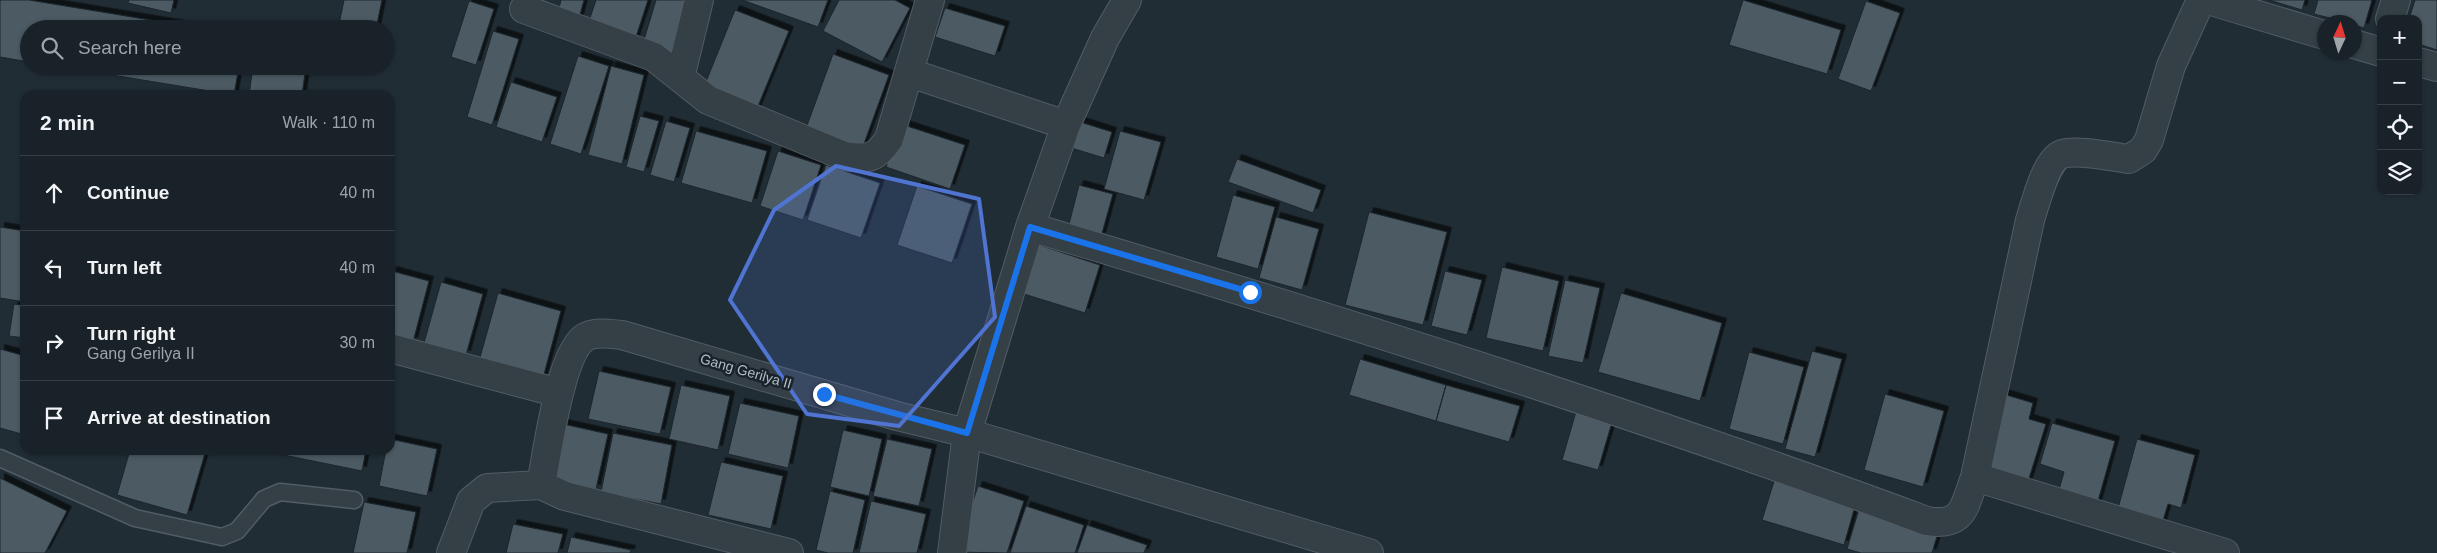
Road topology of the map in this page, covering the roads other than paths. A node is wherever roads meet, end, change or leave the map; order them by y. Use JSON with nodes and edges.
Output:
{"nodes":[{"id":1,"x":699,"y":0,"type":"edge"},
{"id":2,"x":930,"y":0,"type":"edge"},
{"id":3,"x":1127,"y":0,"type":"edge"},
{"id":4,"x":2201,"y":0,"type":"edge"},
{"id":5,"x":2208,"y":0,"type":"edge"},
{"id":6,"x":2396,"y":0,"type":"edge"},
{"id":7,"x":524,"y":9,"type":"dead end"},
{"id":8,"x":2391,"y":15,"type":"edge"},
{"id":9,"x":2317,"y":33,"type":"edge"},
{"id":10,"x":2422,"y":63,"type":"edge"},
{"id":11,"x":2437,"y":67,"type":"edge"},
{"id":12,"x":910,"y":73,"type":"junction"},
{"id":13,"x":680,"y":78,"type":"junction"},
{"id":14,"x":1066,"y":125,"type":"junction"},
{"id":15,"x":1030,"y":227,"type":"junction"},
{"id":16,"x":395,"y":349,"type":"edge"},
{"id":17,"x":559,"y":392,"type":"junction"},
{"id":18,"x":967,"y":433,"type":"junction"},
{"id":19,"x":0,"y":458,"type":"edge"},
{"id":20,"x":1975,"y":477,"type":"junction"},
{"id":21,"x":541,"y":485,"type":"junction"},
{"id":22,"x":354,"y":500,"type":"dead end"},
{"id":23,"x":451,"y":553,"type":"edge"},
{"id":24,"x":789,"y":553,"type":"edge"},
{"id":25,"x":952,"y":553,"type":"edge"},
{"id":26,"x":1369,"y":553,"type":"edge"},
{"id":27,"x":2225,"y":553,"type":"edge"}],
"edges":[{"from":1,"to":13,"type":"street"},
{"from":2,"to":12,"type":"street"},
{"from":3,"to":14,"type":"street"},
{"from":4,"to":20,"type":"street"},
{"from":5,"to":9,"type":"street"},
{"from":6,"to":8,"type":"street"},
{"from":7,"to":13,"type":"street"},
{"from":10,"to":11,"type":"street"},
{"from":12,"to":13,"type":"street"},
{"from":12,"to":14,"type":"street"},
{"from":14,"to":15,"type":"street"},
{"from":15,"to":18,"type":"street"},
{"from":15,"to":20,"type":"street"},
{"from":16,"to":17,"type":"street"},
{"from":17,"to":18,"type":"street","name":"Gang Gerilya II"},
{"from":17,"to":21,"type":"street","name":"Gang Gerilya II"},
{"from":18,"to":25,"type":"street"},
{"from":18,"to":26,"type":"street","name":"Gang Gerilya II"},
{"from":19,"to":22,"type":"lane"},
{"from":20,"to":27,"type":"street"},
{"from":21,"to":23,"type":"street"},
{"from":21,"to":24,"type":"street"}]}
